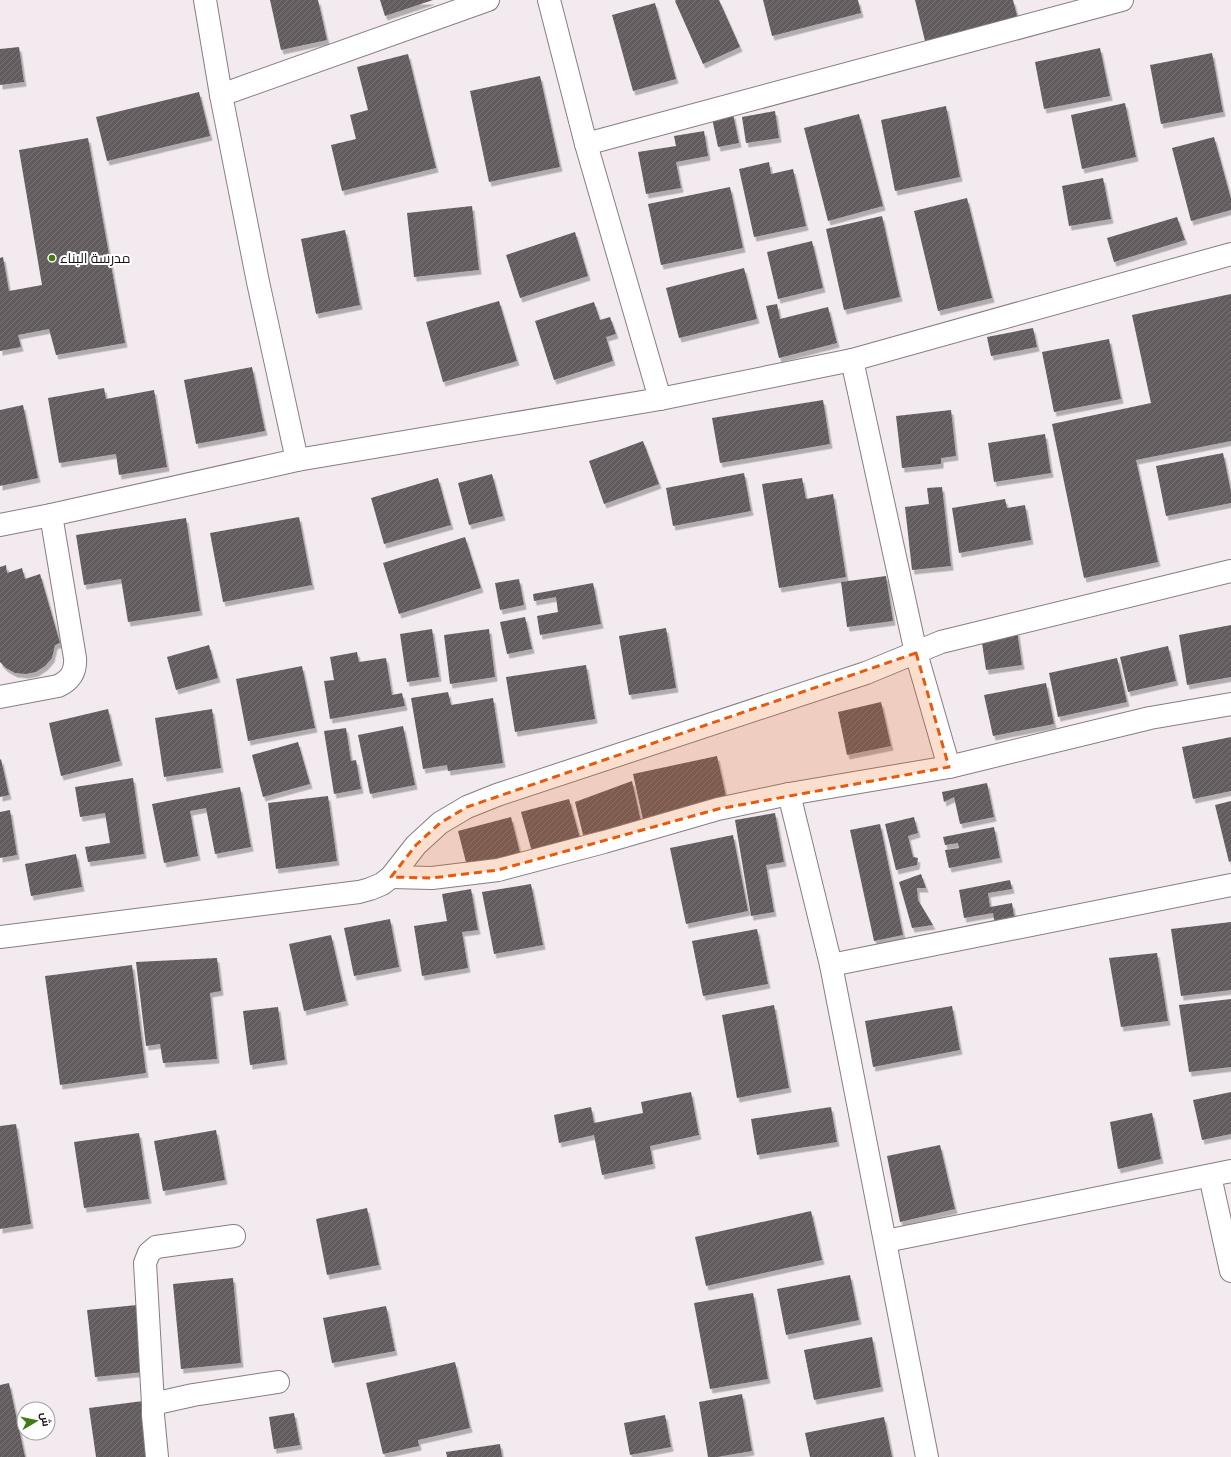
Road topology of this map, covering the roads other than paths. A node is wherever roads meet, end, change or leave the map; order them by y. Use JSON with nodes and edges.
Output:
{"nodes":[{"id":1,"x":206,"y":0,"type":"edge"},
{"id":2,"x":488,"y":0,"type":"edge"},
{"id":3,"x":550,"y":0,"type":"edge"},
{"id":4,"x":1122,"y":0,"type":"edge"},
{"id":5,"x":221,"y":95,"type":"junction"},
{"id":6,"x":586,"y":144,"type":"junction"},
{"id":7,"x":1231,"y":254,"type":"edge"},
{"id":8,"x":852,"y":360,"type":"junction"},
{"id":9,"x":660,"y":399,"type":"junction"},
{"id":10,"x":297,"y":460,"type":"junction"},
{"id":11,"x":51,"y":515,"type":"junction"},
{"id":12,"x":0,"y":525,"type":"edge"},
{"id":13,"x":1231,"y":571,"type":"edge"},
{"id":14,"x":916,"y":653,"type":"junction"},
{"id":15,"x":0,"y":697,"type":"edge"},
{"id":16,"x":1231,"y":704,"type":"edge"},
{"id":17,"x":949,"y":767,"type":"junction"},
{"id":18,"x":789,"y":794,"type":"junction"},
{"id":19,"x":391,"y":877,"type":"junction"},
{"id":20,"x":1231,"y":885,"type":"edge"},
{"id":21,"x":0,"y":937,"type":"edge"},
{"id":22,"x":831,"y":965,"type":"junction"},
{"id":23,"x":1231,"y":1171,"type":"edge"},
{"id":24,"x":1210,"y":1176,"type":"junction"},
{"id":25,"x":234,"y":1236,"type":"dead end"},
{"id":26,"x":886,"y":1241,"type":"junction"},
{"id":27,"x":1231,"y":1271,"type":"edge"},
{"id":28,"x":278,"y":1382,"type":"dead end"},
{"id":29,"x":153,"y":1404,"type":"junction"},
{"id":30,"x":157,"y":1457,"type":"edge"},
{"id":31,"x":928,"y":1457,"type":"edge"}],
"edges":[{"from":1,"to":5,"type":"street"},
{"from":2,"to":5,"type":"street"},
{"from":3,"to":6,"type":"street"},
{"from":4,"to":6,"type":"street"},
{"from":5,"to":10,"type":"street"},
{"from":6,"to":9,"type":"street"},
{"from":7,"to":8,"type":"street"},
{"from":8,"to":9,"type":"street"},
{"from":8,"to":14,"type":"street"},
{"from":9,"to":10,"type":"street"},
{"from":10,"to":11,"type":"street"},
{"from":11,"to":12,"type":"street"},
{"from":11,"to":15,"type":"street"},
{"from":13,"to":14,"type":"street"},
{"from":14,"to":17,"type":"street"},
{"from":14,"to":19,"type":"street"},
{"from":16,"to":17,"type":"street"},
{"from":17,"to":18,"type":"street"},
{"from":18,"to":19,"type":"street"},
{"from":18,"to":22,"type":"street"},
{"from":19,"to":21,"type":"street"},
{"from":20,"to":22,"type":"street"},
{"from":22,"to":26,"type":"street"},
{"from":23,"to":24,"type":"street"},
{"from":24,"to":26,"type":"street"},
{"from":24,"to":27,"type":"street"},
{"from":25,"to":29,"type":"street"},
{"from":26,"to":31,"type":"street"},
{"from":28,"to":29,"type":"street"},
{"from":29,"to":30,"type":"street"}]}
